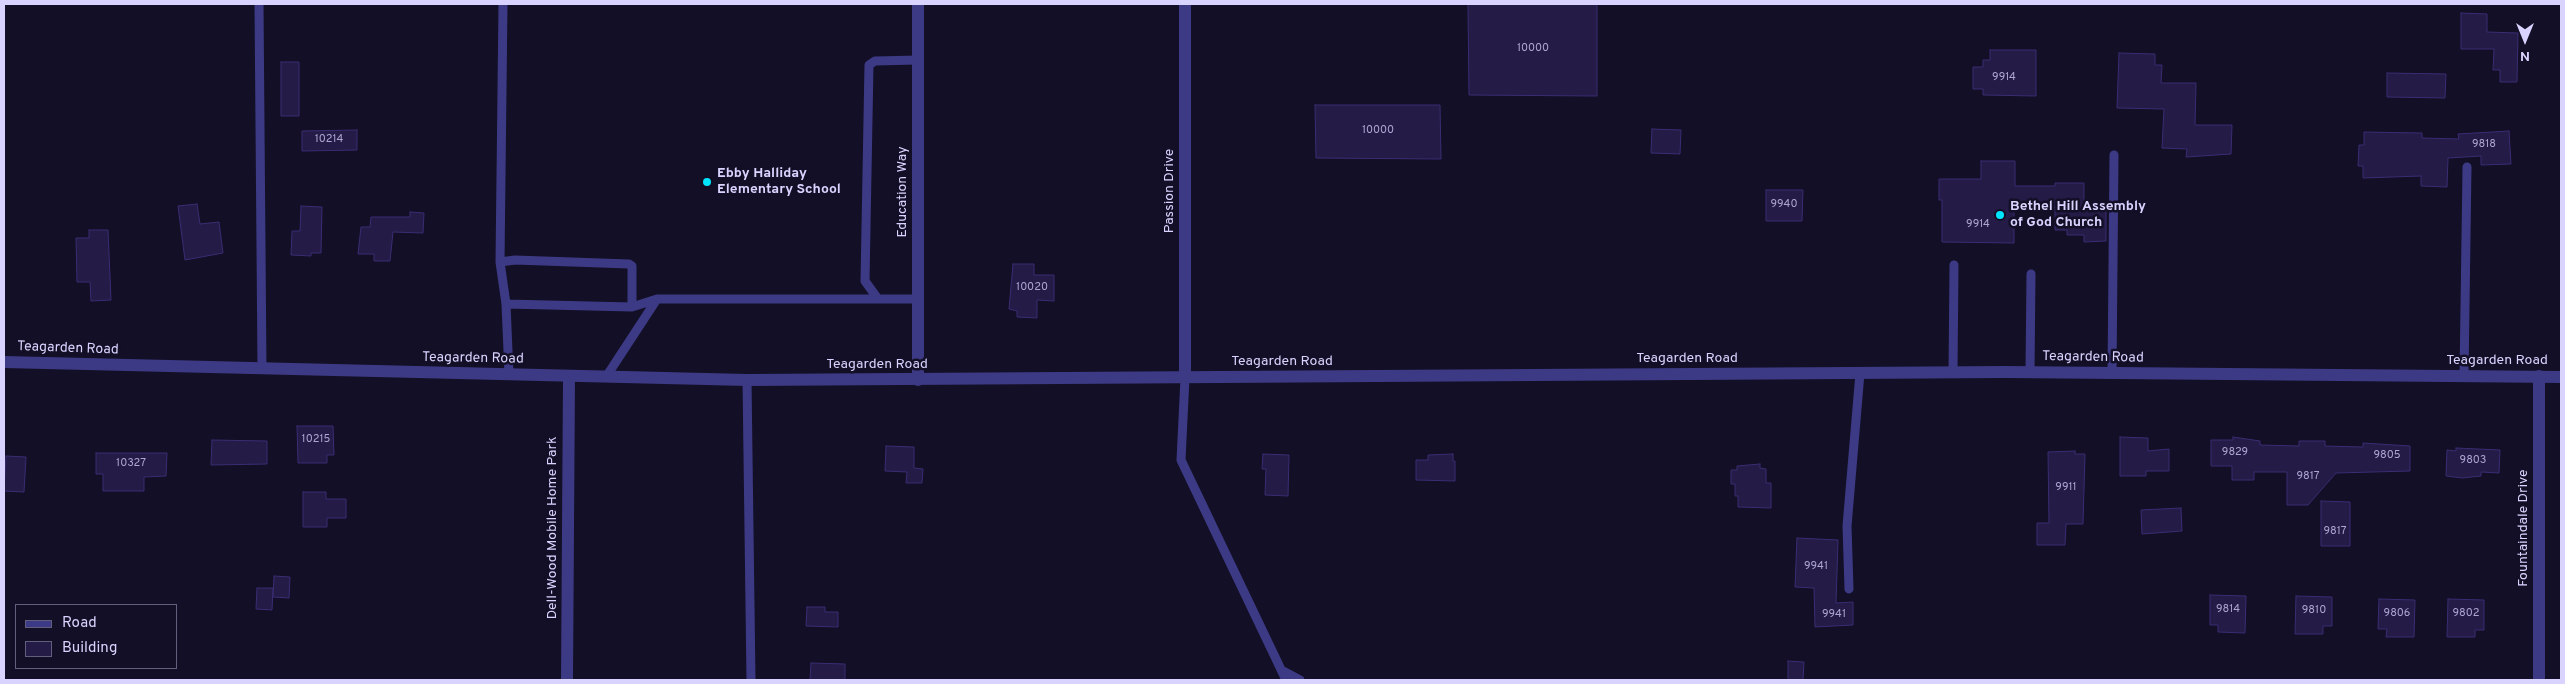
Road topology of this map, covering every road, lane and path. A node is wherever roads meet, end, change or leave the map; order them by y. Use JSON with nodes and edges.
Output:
{"nodes":[{"id":1,"x":259,"y":4,"type":"edge"},
{"id":2,"x":503,"y":4,"type":"edge"},
{"id":3,"x":918,"y":4,"type":"edge"},
{"id":4,"x":1185,"y":4,"type":"edge"},
{"id":5,"x":918,"y":60,"type":"junction"},
{"id":6,"x":2114,"y":155,"type":"dead end"},
{"id":7,"x":2467,"y":167,"type":"dead end"},
{"id":8,"x":500,"y":262,"type":"junction"},
{"id":9,"x":1954,"y":265,"type":"dead end"},
{"id":10,"x":2031,"y":274,"type":"dead end"},
{"id":11,"x":657,"y":299,"type":"junction"},
{"id":12,"x":878,"y":299,"type":"junction"},
{"id":13,"x":918,"y":299,"type":"junction"},
{"id":14,"x":506,"y":304,"type":"junction"},
{"id":15,"x":632,"y":307,"type":"junction"},
{"id":16,"x":4,"y":362,"type":"edge"},
{"id":17,"x":262,"y":369,"type":"junction"},
{"id":18,"x":1953,"y":372,"type":"junction"},
{"id":19,"x":2030,"y":372,"type":"junction"},
{"id":20,"x":1860,"y":373,"type":"junction"},
{"id":21,"x":2112,"y":374,"type":"junction"},
{"id":22,"x":509,"y":375,"type":"junction"},
{"id":23,"x":569,"y":376,"type":"junction"},
{"id":24,"x":2464,"y":376,"type":"junction"},
{"id":25,"x":2539,"y":376,"type":"junction"},
{"id":26,"x":2561,"y":376,"type":"edge"},
{"id":27,"x":606,"y":377,"type":"junction"},
{"id":28,"x":1185,"y":378,"type":"junction"},
{"id":29,"x":747,"y":380,"type":"junction"},
{"id":30,"x":918,"y":380,"type":"junction"},
{"id":31,"x":1849,"y":590,"type":"dead end"},
{"id":32,"x":1283,"y":671,"type":"junction"},
{"id":33,"x":567,"y":680,"type":"edge"},
{"id":34,"x":752,"y":680,"type":"edge"},
{"id":35,"x":1286,"y":680,"type":"edge"},
{"id":36,"x":1300,"y":680,"type":"edge"},
{"id":37,"x":2539,"y":680,"type":"edge"}],
"edges":[{"from":1,"to":17,"type":"lane"},
{"from":2,"to":8,"type":"lane"},
{"from":3,"to":5,"type":"street","name":"Education Way"},
{"from":4,"to":28,"type":"street","name":"Passion Drive"},
{"from":5,"to":12,"type":"lane"},
{"from":5,"to":13,"type":"street","name":"Education Way"},
{"from":6,"to":21,"type":"lane"},
{"from":7,"to":24,"type":"lane"},
{"from":8,"to":14,"type":"lane"},
{"from":8,"to":15,"type":"lane"},
{"from":9,"to":18,"type":"lane"},
{"from":10,"to":19,"type":"lane"},
{"from":11,"to":12,"type":"lane"},
{"from":11,"to":15,"type":"lane"},
{"from":11,"to":27,"type":"lane"},
{"from":12,"to":13,"type":"lane"},
{"from":13,"to":30,"type":"street","name":"Education Way"},
{"from":14,"to":15,"type":"lane"},
{"from":14,"to":22,"type":"lane"},
{"from":16,"to":17,"type":"street","name":"Teagarden Road"},
{"from":17,"to":22,"type":"street","name":"Teagarden Road"},
{"from":18,"to":19,"type":"street","name":"Teagarden Road"},
{"from":18,"to":20,"type":"street","name":"Teagarden Road"},
{"from":19,"to":21,"type":"street","name":"Teagarden Road"},
{"from":20,"to":28,"type":"street","name":"Teagarden Road"},
{"from":20,"to":31,"type":"lane"},
{"from":21,"to":24,"type":"street","name":"Teagarden Road"},
{"from":22,"to":23,"type":"street","name":"Teagarden Road"},
{"from":23,"to":27,"type":"street","name":"Teagarden Road"},
{"from":23,"to":33,"type":"street","name":"Dell-Wood Mobile Home Park"},
{"from":24,"to":25,"type":"street","name":"Teagarden Road"},
{"from":25,"to":26,"type":"street","name":"Teagarden Road"},
{"from":25,"to":37,"type":"street","name":"Fountaindale Drive"},
{"from":27,"to":29,"type":"street","name":"Teagarden Road"},
{"from":28,"to":30,"type":"street","name":"Teagarden Road"},
{"from":28,"to":32,"type":"lane"},
{"from":29,"to":30,"type":"street","name":"Teagarden Road"},
{"from":29,"to":34,"type":"lane"},
{"from":32,"to":35,"type":"lane"},
{"from":32,"to":36,"type":"lane"}]}
